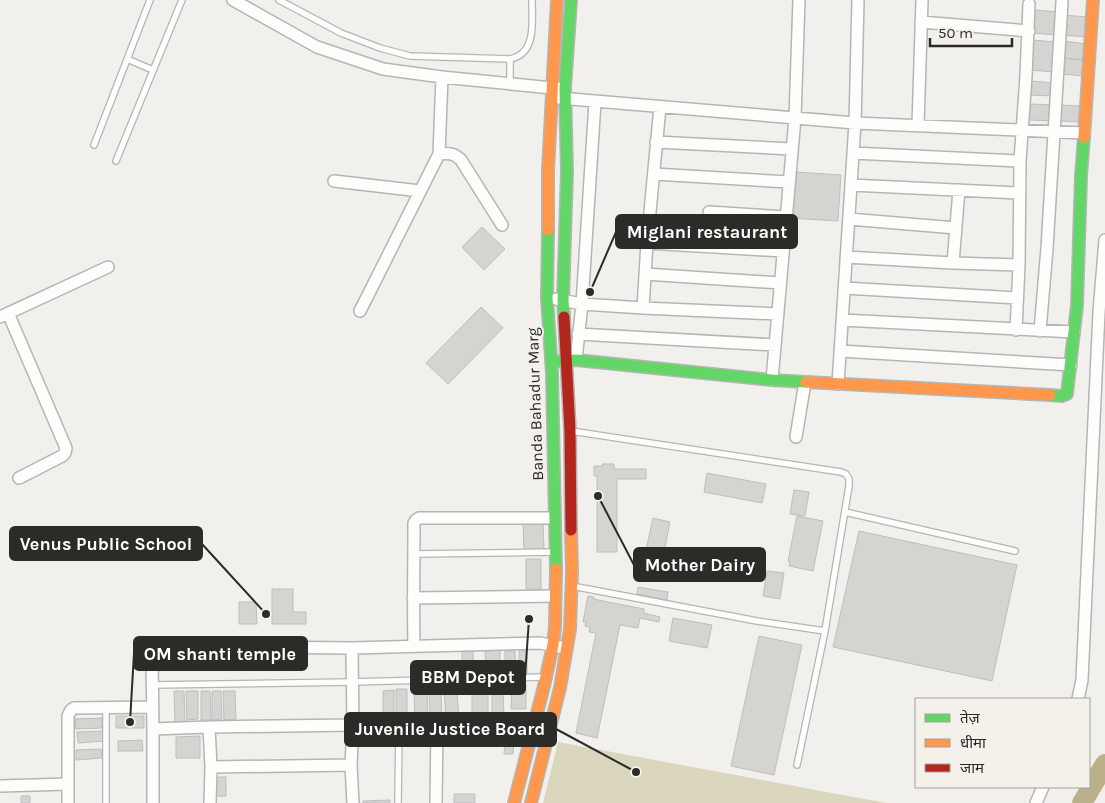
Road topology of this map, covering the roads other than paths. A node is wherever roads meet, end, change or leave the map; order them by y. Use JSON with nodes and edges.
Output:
{"nodes":[{"id":1,"x":150,"y":0,"type":"edge"},
{"id":2,"x":182,"y":0,"type":"edge"},
{"id":3,"x":235,"y":0,"type":"edge"},
{"id":4,"x":279,"y":0,"type":"edge"},
{"id":5,"x":532,"y":0,"type":"edge"},
{"id":6,"x":557,"y":0,"type":"edge"},
{"id":7,"x":571,"y":0,"type":"edge"},
{"id":8,"x":799,"y":0,"type":"edge"},
{"id":9,"x":858,"y":0,"type":"edge"},
{"id":10,"x":922,"y":0,"type":"edge"},
{"id":11,"x":1093,"y":0,"type":"edge"},
{"id":12,"x":1062,"y":2,"type":"dead end"},
{"id":13,"x":1029,"y":4,"type":"dead end"},
{"id":14,"x":921,"y":22,"type":"junction"},
{"id":15,"x":1029,"y":31,"type":"junction"},
{"id":16,"x":127,"y":59,"type":"junction"},
{"id":17,"x":510,"y":59,"type":"junction"},
{"id":18,"x":153,"y":70,"type":"junction"},
{"id":19,"x":442,"y":77,"type":"junction"},
{"id":20,"x":510,"y":84,"type":"junction"},
{"id":21,"x":552,"y":93,"type":"junction"},
{"id":22,"x":565,"y":93,"type":"junction"},
{"id":23,"x":595,"y":102,"type":"junction"},
{"id":24,"x":660,"y":108,"type":"junction"},
{"id":25,"x":795,"y":118,"type":"junction"},
{"id":26,"x":855,"y":123,"type":"junction"},
{"id":27,"x":918,"y":125,"type":"junction"},
{"id":28,"x":1022,"y":130,"type":"junction"},
{"id":29,"x":1054,"y":132,"type":"junction"},
{"id":30,"x":1084,"y":133,"type":"junction"},
{"id":31,"x":656,"y":142,"type":"junction"},
{"id":32,"x":94,"y":146,"type":"dead end"},
{"id":33,"x":792,"y":149,"type":"junction"},
{"id":34,"x":853,"y":153,"type":"junction"},
{"id":35,"x":439,"y":154,"type":"junction"},
{"id":36,"x":116,"y":161,"type":"dead end"},
{"id":37,"x":1020,"y":161,"type":"junction"},
{"id":38,"x":654,"y":174,"type":"junction"},
{"id":39,"x":334,"y":181,"type":"dead end"},
{"id":40,"x":789,"y":182,"type":"junction"},
{"id":41,"x":851,"y":185,"type":"junction"},
{"id":42,"x":959,"y":190,"type":"junction"},
{"id":43,"x":420,"y":192,"type":"junction"},
{"id":44,"x":1019,"y":193,"type":"junction"},
{"id":45,"x":709,"y":212,"type":"dead end"},
{"id":46,"x":786,"y":216,"type":"junction"},
{"id":47,"x":849,"y":219,"type":"junction"},
{"id":48,"x":502,"y":225,"type":"dead end"},
{"id":49,"x":956,"y":228,"type":"junction"},
{"id":50,"x":1105,"y":240,"type":"edge"},
{"id":51,"x":647,"y":243,"type":"junction"},
{"id":52,"x":783,"y":251,"type":"junction"},
{"id":53,"x":846,"y":257,"type":"junction"},
{"id":54,"x":953,"y":262,"type":"junction"},
{"id":55,"x":1019,"y":265,"type":"junction"},
{"id":56,"x":108,"y":267,"type":"dead end"},
{"id":57,"x":645,"y":274,"type":"junction"},
{"id":58,"x":780,"y":283,"type":"junction"},
{"id":59,"x":844,"y":288,"type":"junction"},
{"id":60,"x":547,"y":298,"type":"junction"},
{"id":61,"x":1017,"y":298,"type":"junction"},
{"id":62,"x":563,"y":300,"type":"junction"},
{"id":63,"x":582,"y":304,"type":"junction"},
{"id":64,"x":643,"y":308,"type":"junction"},
{"id":65,"x":360,"y":311,"type":"dead end"},
{"id":66,"x":778,"y":314,"type":"junction"},
{"id":67,"x":4,"y":315,"type":"edge"},
{"id":68,"x":842,"y":320,"type":"junction"},
{"id":69,"x":1016,"y":330,"type":"junction"},
{"id":70,"x":1040,"y":331,"type":"junction"},
{"id":71,"x":1074,"y":332,"type":"junction"},
{"id":72,"x":578,"y":334,"type":"junction"},
{"id":73,"x":775,"y":345,"type":"junction"},
{"id":74,"x":840,"y":351,"type":"junction"},
{"id":75,"x":571,"y":361,"type":"junction"},
{"id":76,"x":552,"y":362,"type":"junction"},
{"id":77,"x":1071,"y":365,"type":"junction"},
{"id":78,"x":772,"y":380,"type":"junction"},
{"id":79,"x":805,"y":382,"type":"junction"},
{"id":80,"x":838,"y":384,"type":"junction"},
{"id":81,"x":570,"y":431,"type":"junction"},
{"id":82,"x":796,"y":436,"type":"dead end"},
{"id":83,"x":19,"y":478,"type":"dead end"},
{"id":84,"x":845,"y":512,"type":"junction"},
{"id":85,"x":554,"y":518,"type":"junction"},
{"id":86,"x":1015,"y":551,"type":"dead end"},
{"id":87,"x":555,"y":552,"type":"junction"},
{"id":88,"x":414,"y":554,"type":"junction"},
{"id":89,"x":556,"y":571,"type":"junction"},
{"id":90,"x":572,"y":572,"type":"junction"},
{"id":91,"x":555,"y":584,"type":"junction"},
{"id":92,"x":572,"y":586,"type":"junction"},
{"id":93,"x":555,"y":596,"type":"junction"},
{"id":94,"x":413,"y":598,"type":"junction"},
{"id":95,"x":825,"y":631,"type":"junction"},
{"id":96,"x":553,"y":645,"type":"junction"},
{"id":97,"x":414,"y":646,"type":"junction"},
{"id":98,"x":352,"y":648,"type":"junction"},
{"id":99,"x":567,"y":648,"type":"junction"},
{"id":100,"x":545,"y":677,"type":"junction"},
{"id":101,"x":352,"y":682,"type":"junction"},
{"id":102,"x":152,"y":685,"type":"junction"},
{"id":103,"x":1078,"y":698,"type":"edge"},
{"id":104,"x":152,"y":707,"type":"junction"},
{"id":105,"x":106,"y":708,"type":"junction"},
{"id":106,"x":534,"y":723,"type":"junction"},
{"id":107,"x":353,"y":725,"type":"junction"},
{"id":108,"x":437,"y":726,"type":"junction"},
{"id":109,"x":551,"y":726,"type":"junction"},
{"id":110,"x":209,"y":727,"type":"junction"},
{"id":111,"x":399,"y":727,"type":"junction"},
{"id":112,"x":152,"y":729,"type":"junction"},
{"id":113,"x":351,"y":765,"type":"junction"},
{"id":114,"x":797,"y":765,"type":"dead end"},
{"id":115,"x":211,"y":767,"type":"junction"},
{"id":116,"x":68,"y":784,"type":"junction"},
{"id":117,"x":0,"y":786,"type":"edge"},
{"id":118,"x":1043,"y":788,"type":"edge"},
{"id":119,"x":68,"y":803,"type":"edge"},
{"id":120,"x":106,"y":803,"type":"edge"},
{"id":121,"x":153,"y":803,"type":"edge"},
{"id":122,"x":210,"y":803,"type":"edge"},
{"id":123,"x":354,"y":803,"type":"edge"},
{"id":124,"x":398,"y":803,"type":"edge"},
{"id":125,"x":436,"y":803,"type":"edge"},
{"id":126,"x":514,"y":803,"type":"edge"},
{"id":127,"x":531,"y":803,"type":"edge"},
{"id":128,"x":1036,"y":803,"type":"edge"}],
"edges":[{"from":1,"to":16,"type":"lane"},
{"from":2,"to":18,"type":"lane"},
{"from":3,"to":19,"type":"street"},
{"from":4,"to":17,"type":"lane"},
{"from":5,"to":17,"type":"lane"},
{"from":6,"to":21,"type":"street","name":"Banda Bahadur Marg"},
{"from":7,"to":22,"type":"street","name":"Banda Bahadur Marg"},
{"from":8,"to":25,"type":"street"},
{"from":9,"to":26,"type":"street"},
{"from":10,"to":14,"type":"street"},
{"from":11,"to":30,"type":"street"},
{"from":12,"to":29,"type":"street"},
{"from":13,"to":15,"type":"street"},
{"from":14,"to":15,"type":"street"},
{"from":14,"to":27,"type":"street"},
{"from":15,"to":28,"type":"street"},
{"from":16,"to":18,"type":"lane"},
{"from":16,"to":32,"type":"lane"},
{"from":17,"to":20,"type":"lane"},
{"from":18,"to":36,"type":"lane"},
{"from":19,"to":20,"type":"street"},
{"from":19,"to":35,"type":"street"},
{"from":20,"to":21,"type":"street"},
{"from":21,"to":22,"type":"street"},
{"from":21,"to":60,"type":"street","name":"Banda Bahadur Marg"},
{"from":22,"to":23,"type":"street"},
{"from":22,"to":62,"type":"street","name":"Banda Bahadur Marg"},
{"from":23,"to":24,"type":"street"},
{"from":23,"to":63,"type":"street"},
{"from":24,"to":25,"type":"street"},
{"from":24,"to":31,"type":"street"},
{"from":25,"to":26,"type":"street"},
{"from":25,"to":33,"type":"street"},
{"from":26,"to":27,"type":"street"},
{"from":26,"to":34,"type":"street"},
{"from":27,"to":28,"type":"street"},
{"from":28,"to":29,"type":"street"},
{"from":28,"to":37,"type":"street"},
{"from":29,"to":30,"type":"street"},
{"from":29,"to":70,"type":"street"},
{"from":30,"to":71,"type":"street"},
{"from":31,"to":33,"type":"street"},
{"from":31,"to":38,"type":"street"},
{"from":33,"to":40,"type":"street"},
{"from":34,"to":37,"type":"street"},
{"from":34,"to":41,"type":"street"},
{"from":35,"to":43,"type":"street"},
{"from":35,"to":48,"type":"street"},
{"from":37,"to":44,"type":"street"},
{"from":38,"to":40,"type":"street"},
{"from":38,"to":51,"type":"street"},
{"from":39,"to":43,"type":"street"},
{"from":40,"to":46,"type":"street"},
{"from":41,"to":42,"type":"street"},
{"from":41,"to":47,"type":"street"},
{"from":42,"to":44,"type":"street"},
{"from":42,"to":49,"type":"street"},
{"from":43,"to":65,"type":"street"},
{"from":44,"to":55,"type":"street"},
{"from":45,"to":46,"type":"street"},
{"from":46,"to":52,"type":"street"},
{"from":47,"to":49,"type":"street"},
{"from":47,"to":53,"type":"street"},
{"from":49,"to":54,"type":"street"},
{"from":50,"to":103,"type":"street"},
{"from":51,"to":52,"type":"street"},
{"from":51,"to":57,"type":"street"},
{"from":52,"to":58,"type":"street"},
{"from":53,"to":54,"type":"street"},
{"from":53,"to":59,"type":"street"},
{"from":54,"to":55,"type":"street"},
{"from":55,"to":61,"type":"street"},
{"from":56,"to":67,"type":"street"},
{"from":57,"to":58,"type":"street"},
{"from":57,"to":64,"type":"street"},
{"from":58,"to":66,"type":"street"},
{"from":59,"to":61,"type":"street"},
{"from":59,"to":68,"type":"street"},
{"from":60,"to":62,"type":"street"},
{"from":60,"to":76,"type":"street","name":"Banda Bahadur Marg"},
{"from":61,"to":69,"type":"street"},
{"from":62,"to":63,"type":"street"},
{"from":62,"to":75,"type":"street","name":"Banda Bahadur Marg"},
{"from":63,"to":64,"type":"street"},
{"from":63,"to":72,"type":"street"},
{"from":64,"to":66,"type":"street"},
{"from":66,"to":73,"type":"street"},
{"from":67,"to":83,"type":"street"},
{"from":68,"to":69,"type":"street"},
{"from":68,"to":74,"type":"street"},
{"from":69,"to":70,"type":"street"},
{"from":70,"to":71,"type":"street"},
{"from":71,"to":77,"type":"street"},
{"from":72,"to":73,"type":"street"},
{"from":72,"to":75,"type":"street"},
{"from":73,"to":78,"type":"street"},
{"from":74,"to":77,"type":"street"},
{"from":74,"to":80,"type":"street"},
{"from":75,"to":76,"type":"street"},
{"from":75,"to":78,"type":"street"},
{"from":75,"to":81,"type":"street","name":"Banda Bahadur Marg"},
{"from":76,"to":85,"type":"street","name":"Banda Bahadur Marg"},
{"from":77,"to":80,"type":"street"},
{"from":78,"to":79,"type":"street"},
{"from":79,"to":80,"type":"street"},
{"from":79,"to":82,"type":"street"},
{"from":81,"to":84,"type":"lane"},
{"from":81,"to":90,"type":"street","name":"Banda Bahadur Marg"},
{"from":84,"to":86,"type":"lane"},
{"from":84,"to":95,"type":"lane"},
{"from":85,"to":87,"type":"street","name":"Banda Bahadur Marg"},
{"from":85,"to":88,"type":"street"},
{"from":87,"to":88,"type":"lane"},
{"from":87,"to":89,"type":"street","name":"Banda Bahadur Marg"},
{"from":88,"to":94,"type":"street"},
{"from":89,"to":90,"type":"street"},
{"from":89,"to":91,"type":"street","name":"Banda Bahadur Marg"},
{"from":90,"to":92,"type":"street","name":"Banda Bahadur Marg"},
{"from":91,"to":92,"type":"lane"},
{"from":91,"to":93,"type":"street","name":"Banda Bahadur Marg"},
{"from":92,"to":95,"type":"lane"},
{"from":92,"to":99,"type":"street","name":"Banda Bahadur Marg"},
{"from":93,"to":94,"type":"street"},
{"from":93,"to":96,"type":"street","name":"Banda Bahadur Marg"},
{"from":94,"to":97,"type":"street"},
{"from":95,"to":114,"type":"lane"},
{"from":96,"to":97,"type":"street"},
{"from":96,"to":99,"type":"street"},
{"from":96,"to":100,"type":"street","name":"Banda Bahadur Marg"},
{"from":97,"to":98,"type":"street"},
{"from":98,"to":101,"type":"street"},
{"from":98,"to":102,"type":"street"},
{"from":99,"to":109,"type":"street","name":"Banda Bahadur Marg"},
{"from":100,"to":101,"type":"lane"},
{"from":100,"to":106,"type":"street","name":"Banda Bahadur Marg"},
{"from":101,"to":102,"type":"lane"},
{"from":101,"to":107,"type":"street"},
{"from":102,"to":104,"type":"street"},
{"from":104,"to":105,"type":"street"},
{"from":104,"to":112,"type":"street"},
{"from":105,"to":116,"type":"street"},
{"from":105,"to":120,"type":"lane"},
{"from":106,"to":108,"type":"street"},
{"from":106,"to":109,"type":"street"},
{"from":106,"to":126,"type":"street","name":"Banda Bahadur Marg"},
{"from":107,"to":110,"type":"street"},
{"from":107,"to":111,"type":"street"},
{"from":107,"to":113,"type":"street"},
{"from":108,"to":111,"type":"street"},
{"from":108,"to":125,"type":"street"},
{"from":109,"to":127,"type":"street","name":"Banda Bahadur Marg"},
{"from":110,"to":112,"type":"street"},
{"from":110,"to":115,"type":"street"},
{"from":111,"to":124,"type":"lane"},
{"from":112,"to":121,"type":"street"},
{"from":113,"to":115,"type":"street"},
{"from":113,"to":123,"type":"street"},
{"from":115,"to":122,"type":"street"},
{"from":116,"to":117,"type":"street"},
{"from":116,"to":119,"type":"street"},
{"from":118,"to":128,"type":"street"}]}
